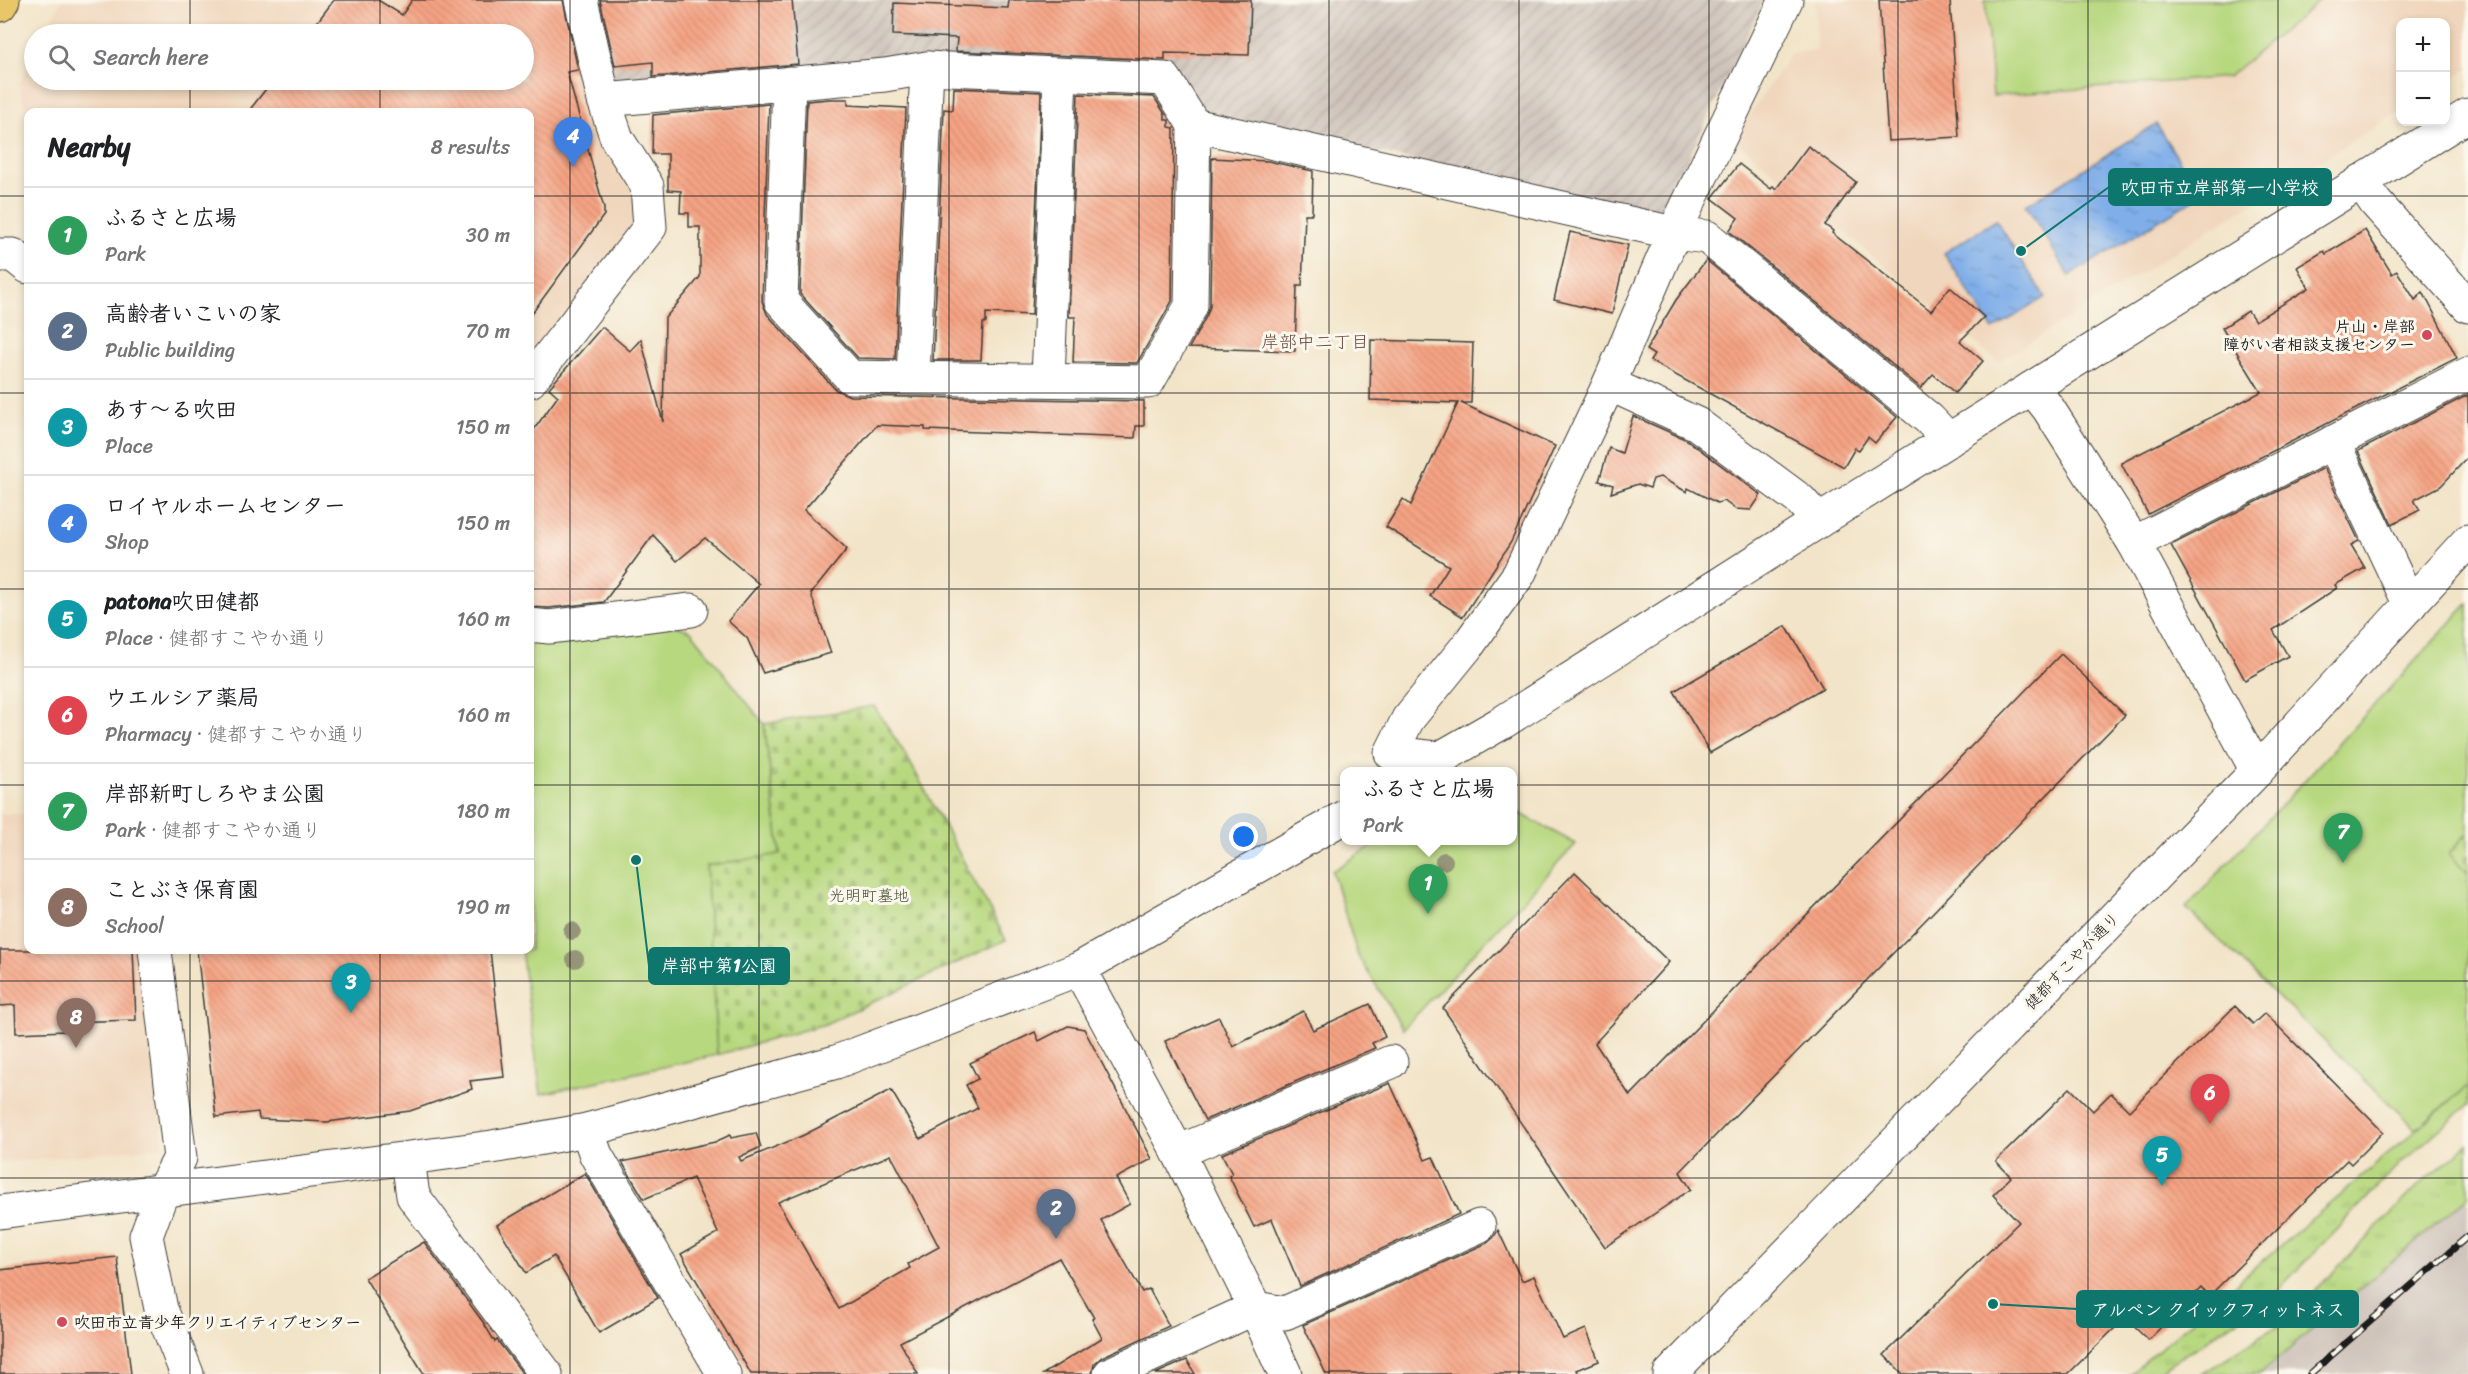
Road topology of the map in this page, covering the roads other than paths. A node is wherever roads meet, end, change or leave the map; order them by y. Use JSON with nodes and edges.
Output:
{"nodes":[{"id":1,"x":3,"y":0,"type":"edge"},
{"id":2,"x":581,"y":0,"type":"edge"},
{"id":3,"x":1786,"y":0,"type":"edge"},
{"id":4,"x":0,"y":5,"type":"edge"},
{"id":5,"x":927,"y":68,"type":"junction"},
{"id":6,"x":1060,"y":75,"type":"junction"},
{"id":7,"x":789,"y":83,"type":"junction"},
{"id":8,"x":604,"y":100,"type":"junction"},
{"id":9,"x":2468,"y":115,"type":"edge"},
{"id":10,"x":1194,"y":125,"type":"junction"},
{"id":11,"x":2361,"y":181,"type":"junction"},
{"id":12,"x":1674,"y":233,"type":"junction"},
{"id":13,"x":0,"y":255,"type":"edge"},
{"id":14,"x":24,"y":264,"type":"edge"},
{"id":15,"x":2468,"y":306,"type":"edge"},
{"id":16,"x":2468,"y":374,"type":"edge"},
{"id":17,"x":534,"y":376,"type":"edge"},
{"id":18,"x":913,"y":377,"type":"junction"},
{"id":19,"x":1048,"y":380,"type":"junction"},
{"id":20,"x":1609,"y":384,"type":"junction"},
{"id":21,"x":2032,"y":388,"type":"junction"},
{"id":22,"x":1949,"y":440,"type":"junction"},
{"id":23,"x":2333,"y":442,"type":"junction"},
{"id":24,"x":1819,"y":521,"type":"junction"},
{"id":25,"x":2468,"y":541,"type":"edge"},
{"id":26,"x":2134,"y":543,"type":"junction"},
{"id":27,"x":2410,"y":605,"type":"junction"},
{"id":28,"x":691,"y":610,"type":"dead end"},
{"id":29,"x":534,"y":625,"type":"edge"},
{"id":30,"x":1427,"y":765,"type":"edge"},
{"id":31,"x":2257,"y":771,"type":"junction"},
{"id":32,"x":1340,"y":819,"type":"edge"},
{"id":33,"x":154,"y":954,"type":"edge"},
{"id":34,"x":1079,"y":969,"type":"junction"},
{"id":35,"x":1391,"y":1062,"type":"dead end"},
{"id":36,"x":587,"y":1130,"type":"junction"},
{"id":37,"x":1178,"y":1152,"type":"junction"},
{"id":38,"x":408,"y":1159,"type":"junction"},
{"id":39,"x":163,"y":1190,"type":"junction"},
{"id":40,"x":0,"y":1212,"type":"edge"},
{"id":41,"x":1479,"y":1226,"type":"dead end"},
{"id":42,"x":1255,"y":1308,"type":"junction"},
{"id":43,"x":187,"y":1374,"type":"edge"},
{"id":44,"x":546,"y":1374,"type":"edge"},
{"id":45,"x":724,"y":1374,"type":"edge"},
{"id":46,"x":1110,"y":1374,"type":"edge"},
{"id":47,"x":1285,"y":1374,"type":"edge"},
{"id":48,"x":1670,"y":1374,"type":"edge"}],
"edges":[{"from":1,"to":4,"type":"main road"},
{"from":2,"to":8,"type":"street"},
{"from":3,"to":12,"type":"street"},
{"from":5,"to":6,"type":"street"},
{"from":5,"to":7,"type":"street"},
{"from":5,"to":18,"type":"street"},
{"from":6,"to":10,"type":"street"},
{"from":6,"to":19,"type":"street"},
{"from":7,"to":8,"type":"street"},
{"from":7,"to":18,"type":"street"},
{"from":8,"to":17,"type":"street"},
{"from":9,"to":11,"type":"street"},
{"from":10,"to":12,"type":"street"},
{"from":10,"to":19,"type":"street"},
{"from":11,"to":15,"type":"street"},
{"from":11,"to":21,"type":"street"},
{"from":12,"to":20,"type":"street"},
{"from":12,"to":22,"type":"street"},
{"from":13,"to":14,"type":"street"},
{"from":16,"to":23,"type":"street"},
{"from":18,"to":19,"type":"street"},
{"from":20,"to":24,"type":"street"},
{"from":20,"to":30,"type":"street"},
{"from":21,"to":22,"type":"street"},
{"from":21,"to":26,"type":"street"},
{"from":22,"to":24,"type":"street"},
{"from":23,"to":26,"type":"street"},
{"from":23,"to":27,"type":"street"},
{"from":24,"to":30,"type":"street"},
{"from":25,"to":27,"type":"street","name":"健都すこやか通り"},
{"from":26,"to":31,"type":"street"},
{"from":27,"to":31,"type":"street","name":"健都すこやか通り"},
{"from":28,"to":29,"type":"street"},
{"from":31,"to":48,"type":"street","name":"健都すこやか通り"},
{"from":32,"to":34,"type":"street"},
{"from":33,"to":39,"type":"street"},
{"from":34,"to":36,"type":"street"},
{"from":34,"to":37,"type":"street"},
{"from":35,"to":37,"type":"street"},
{"from":36,"to":38,"type":"street"},
{"from":36,"to":45,"type":"street"},
{"from":37,"to":42,"type":"street"},
{"from":38,"to":39,"type":"street"},
{"from":38,"to":44,"type":"street"},
{"from":39,"to":40,"type":"street"},
{"from":39,"to":43,"type":"street"},
{"from":41,"to":42,"type":"street"},
{"from":42,"to":46,"type":"street"},
{"from":42,"to":47,"type":"street"}]}
